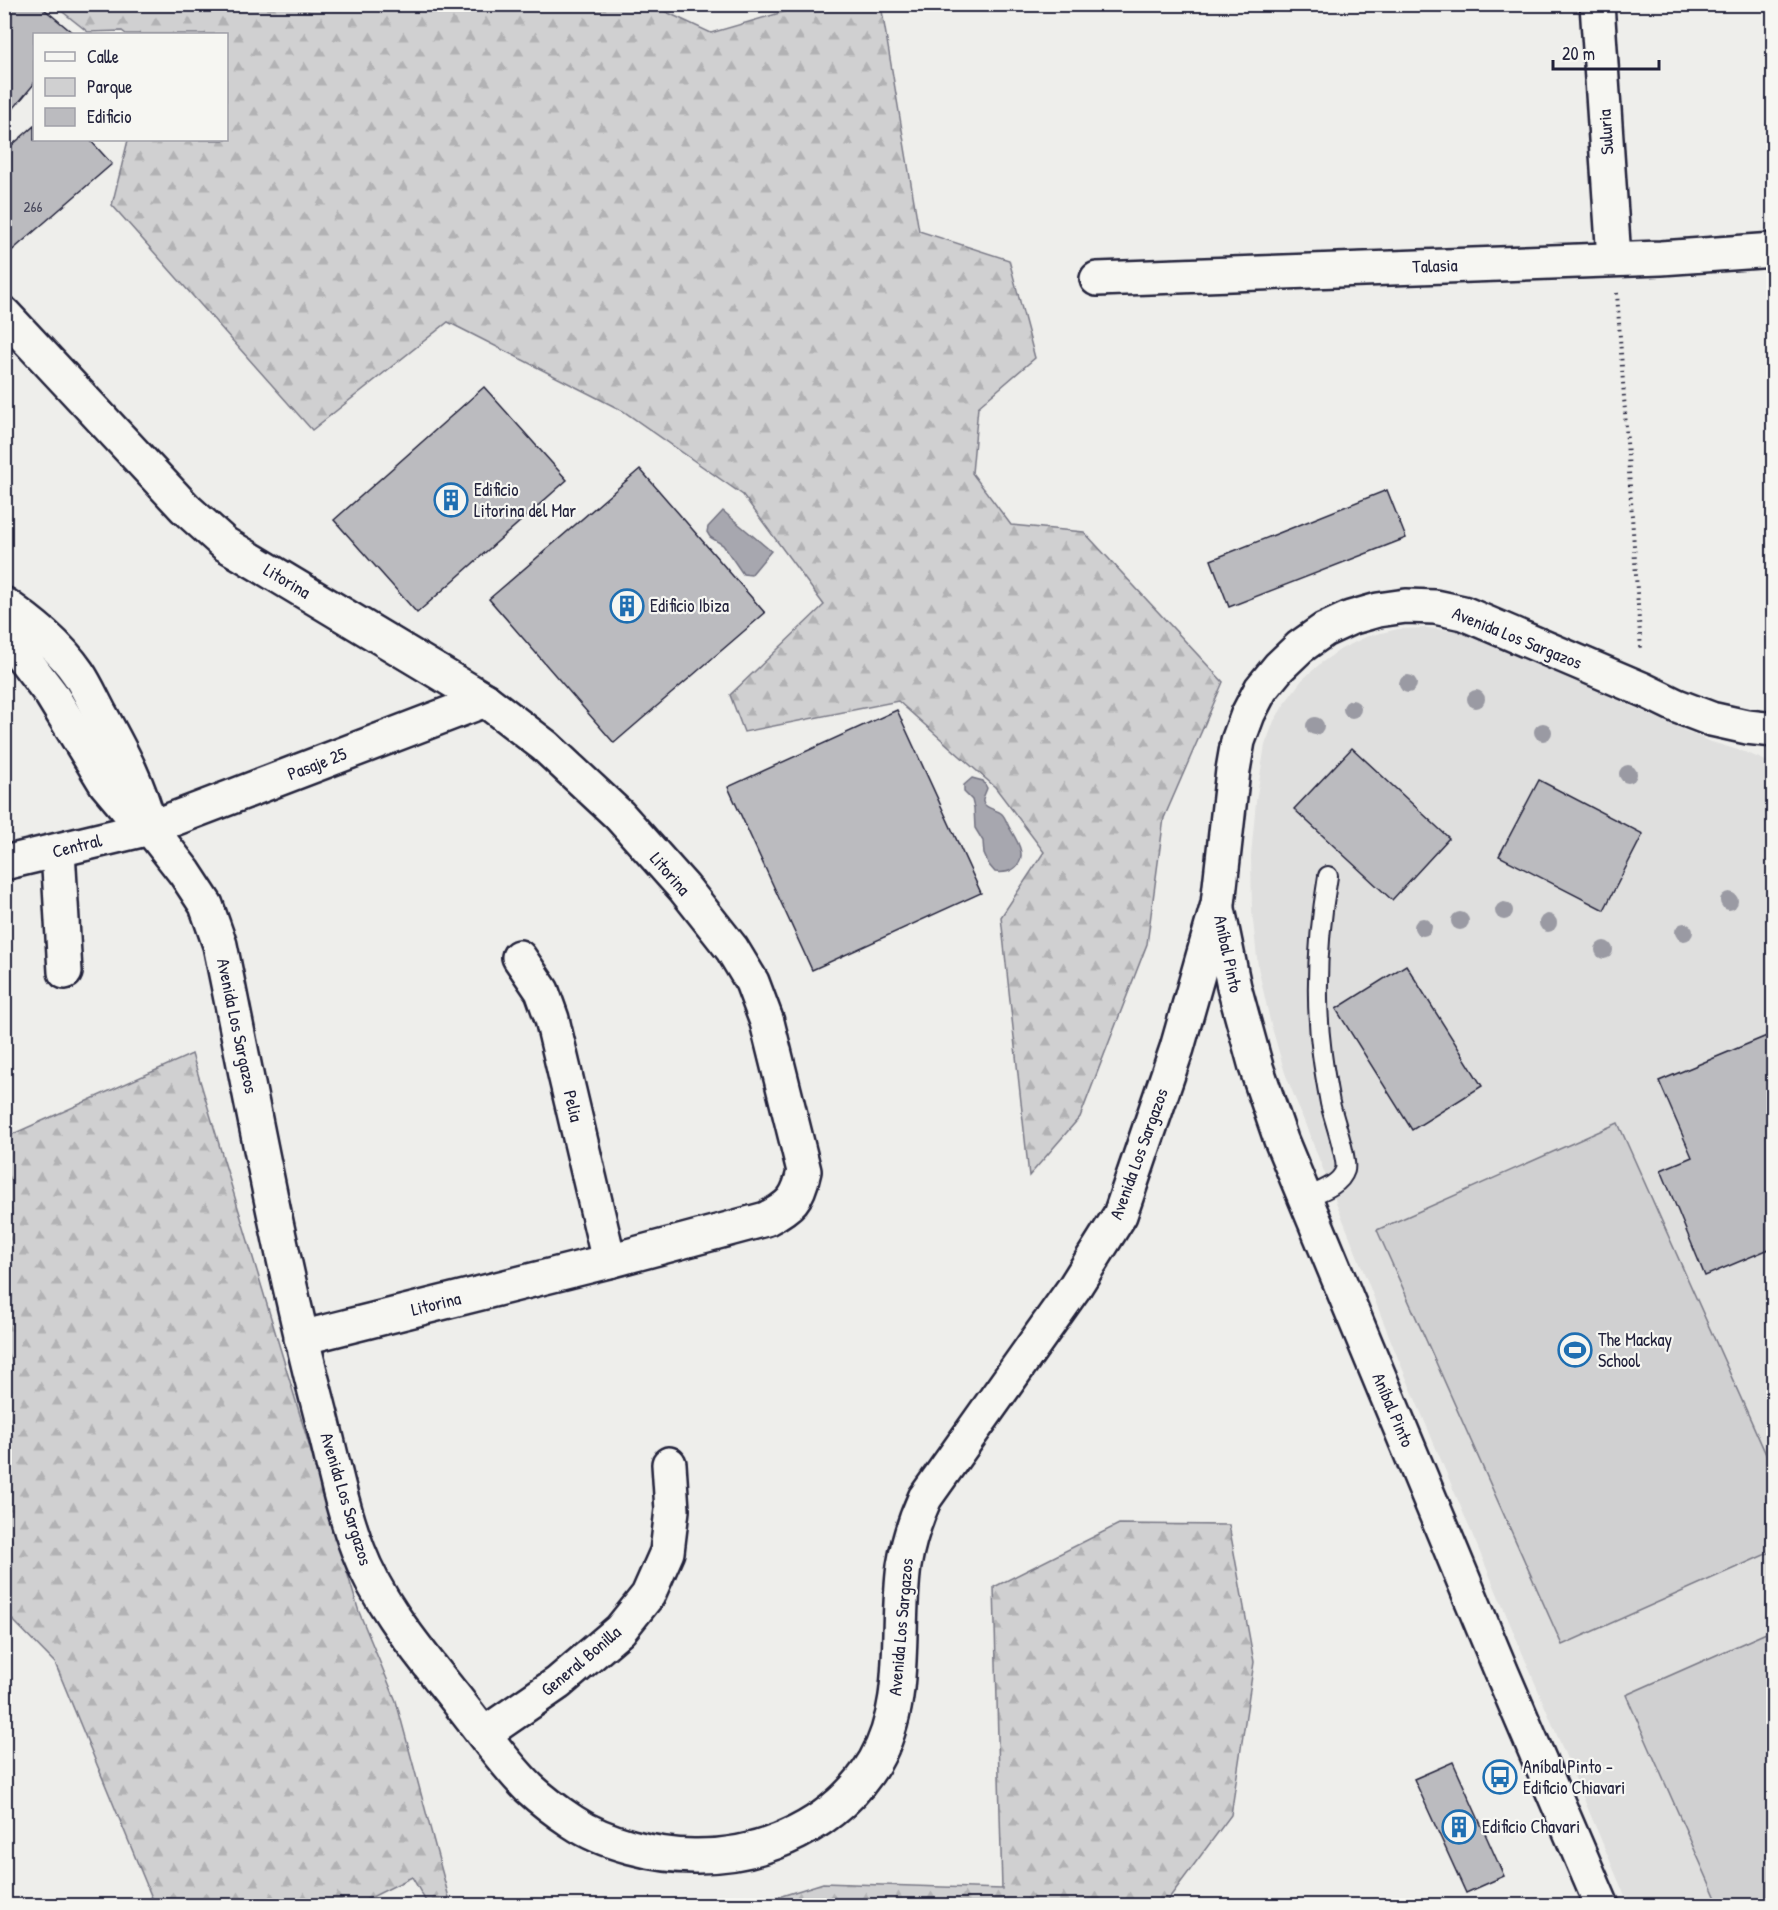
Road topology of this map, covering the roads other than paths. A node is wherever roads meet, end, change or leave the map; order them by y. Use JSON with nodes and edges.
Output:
{"nodes":[{"id":1,"x":1597,"y":4,"type":"edge"},
{"id":2,"x":1773,"y":250,"type":"edge"},
{"id":3,"x":1614,"y":259,"type":"junction"},
{"id":4,"x":1097,"y":279,"type":"dead end"},
{"id":5,"x":4,"y":314,"type":"edge"},
{"id":6,"x":4,"y":604,"type":"edge"},
{"id":7,"x":4,"y":641,"type":"edge"},
{"id":8,"x":485,"y":700,"type":"junction"},
{"id":9,"x":1773,"y":730,"type":"edge"},
{"id":10,"x":150,"y":828,"type":"junction"},
{"id":11,"x":58,"y":851,"type":"junction"},
{"id":12,"x":4,"y":863,"type":"edge"},
{"id":13,"x":1328,"y":876,"type":"dead end"},
{"id":14,"x":1218,"y":904,"type":"junction"},
{"id":15,"x":519,"y":957,"type":"dead end"},
{"id":16,"x":65,"y":972,"type":"dead end"},
{"id":17,"x":1305,"y":1198,"type":"junction"},
{"id":18,"x":609,"y":1261,"type":"junction"},
{"id":19,"x":301,"y":1338,"type":"junction"},
{"id":20,"x":669,"y":1464,"type":"dead end"},
{"id":21,"x":484,"y":1734,"type":"junction"},
{"id":22,"x":1602,"y":1905,"type":"edge"}],
"edges":[{"from":1,"to":3,"type":"street","name":"Suluria"},
{"from":2,"to":3,"type":"street","name":"Talasia"},
{"from":3,"to":4,"type":"street","name":"Talasia"},
{"from":5,"to":8,"type":"street","name":"Litorina"},
{"from":6,"to":10,"type":"street","name":"Avenida Los Sargazos"},
{"from":7,"to":10,"type":"street","name":"Avenida Los Sargazos"},
{"from":8,"to":10,"type":"street","name":"Pasaje 25"},
{"from":8,"to":18,"type":"street","name":"Litorina"},
{"from":9,"to":14,"type":"street","name":"Avenida Los Sargazos"},
{"from":10,"to":11,"type":"street","name":"Central"},
{"from":10,"to":19,"type":"street","name":"Avenida Los Sargazos"},
{"from":11,"to":12,"type":"street","name":"Central"},
{"from":11,"to":16,"type":"street"},
{"from":13,"to":17,"type":"lane"},
{"from":14,"to":17,"type":"street","name":"Aníbal Pinto"},
{"from":14,"to":21,"type":"street","name":"Avenida Los Sargazos"},
{"from":15,"to":18,"type":"street","name":"Pelia"},
{"from":17,"to":22,"type":"street","name":"Aníbal Pinto"},
{"from":18,"to":19,"type":"street","name":"Litorina"},
{"from":19,"to":21,"type":"street","name":"Avenida Los Sargazos"},
{"from":20,"to":21,"type":"street","name":"General Bonilla"}]}
